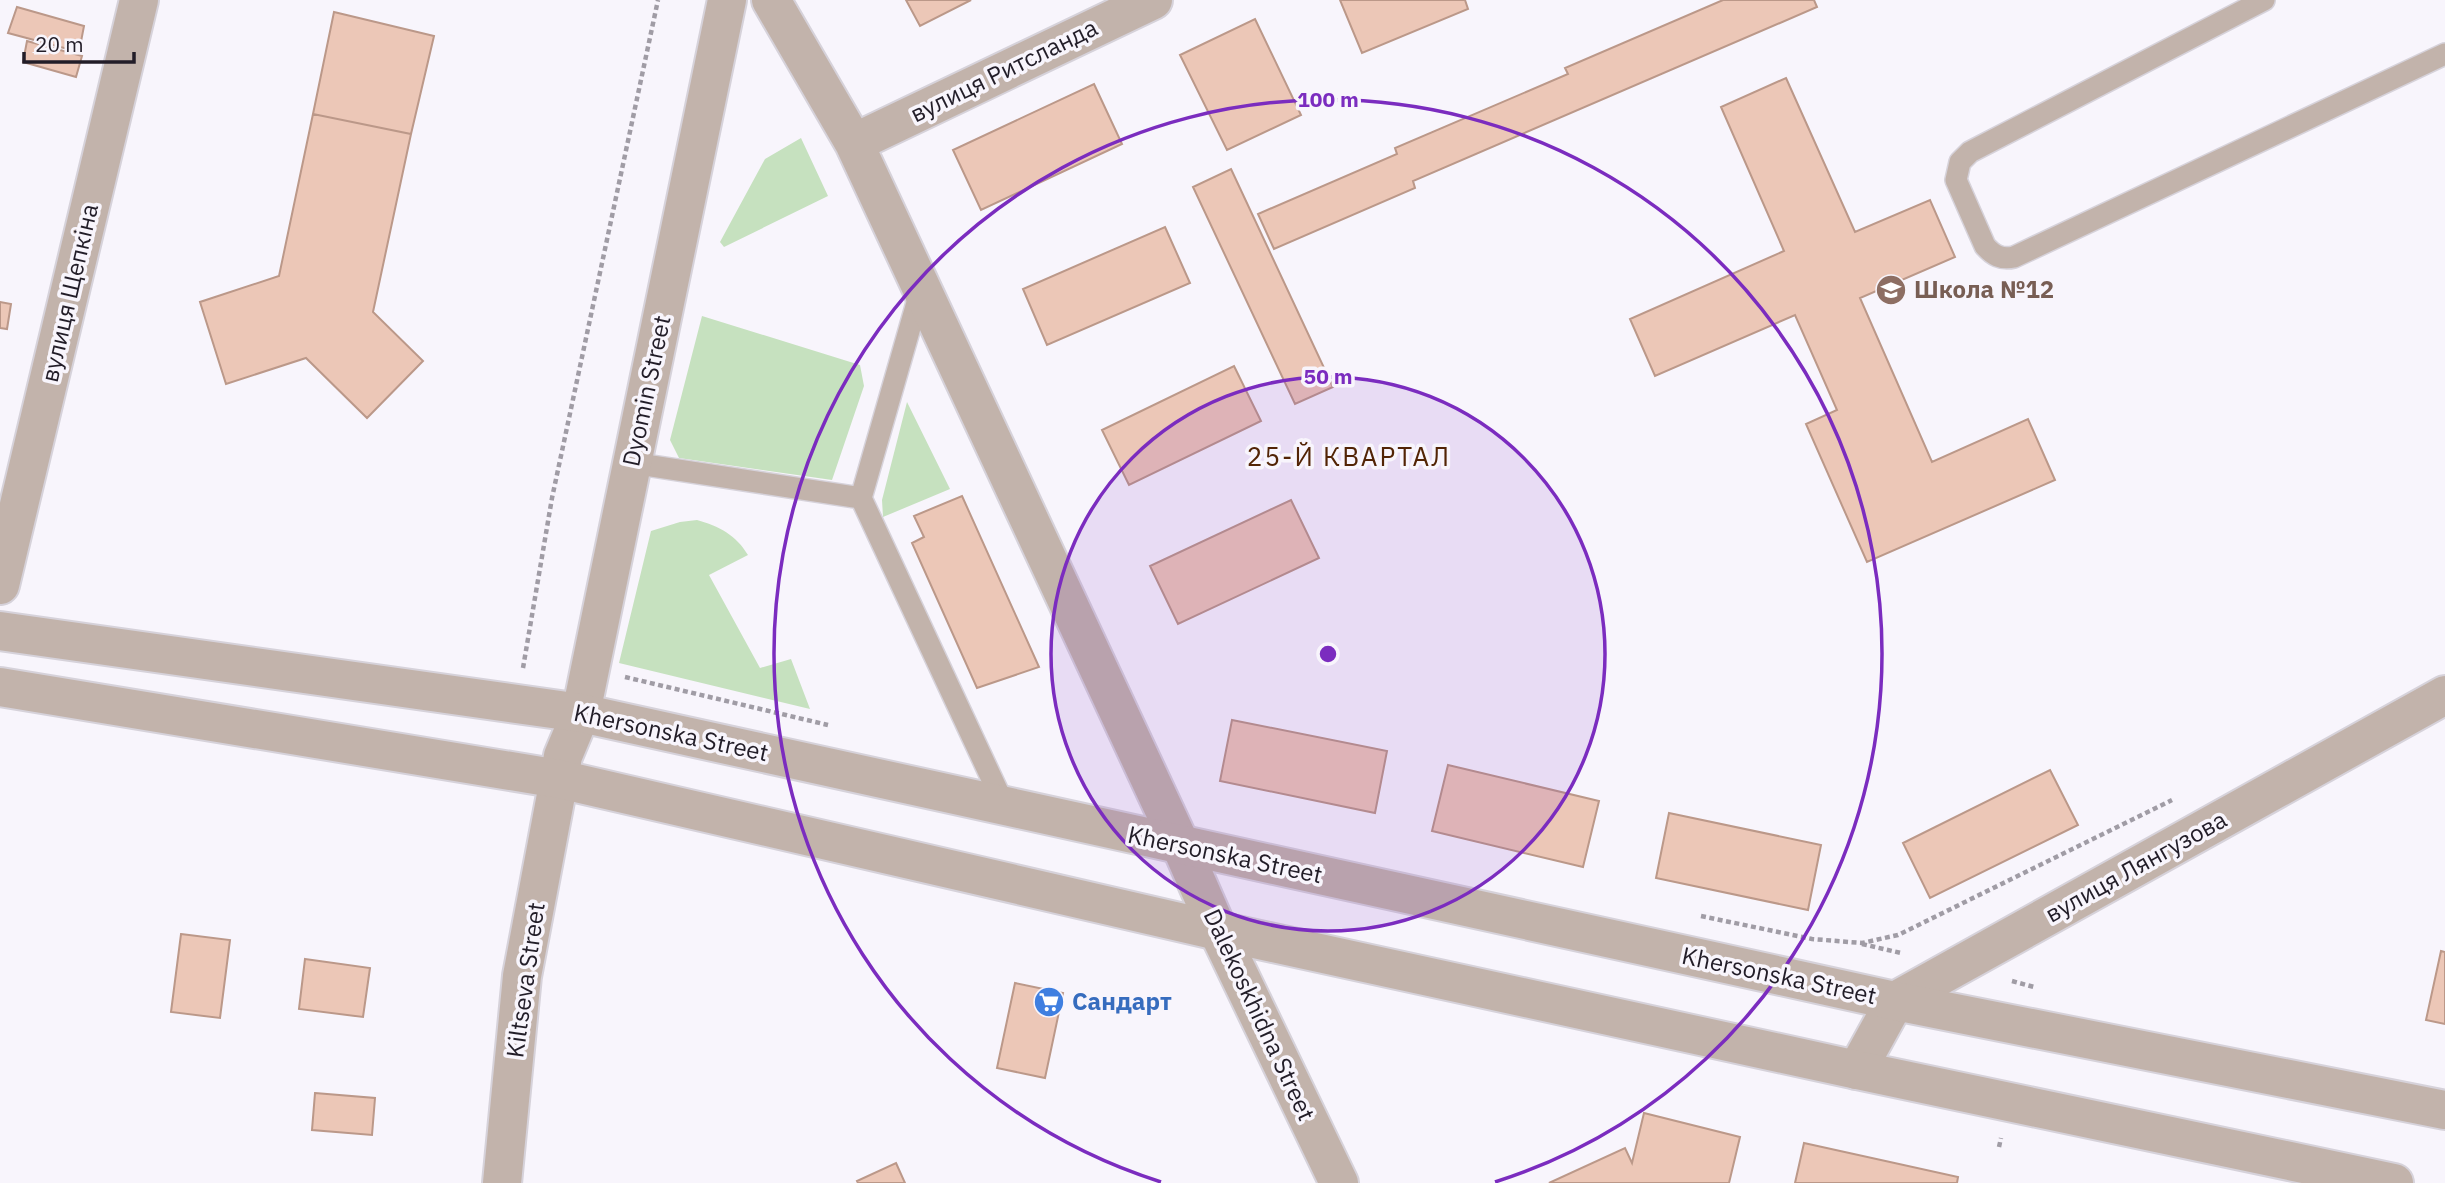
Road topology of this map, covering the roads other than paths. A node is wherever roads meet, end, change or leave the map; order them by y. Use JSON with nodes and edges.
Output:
{"nodes":[{"id":1,"x":139,"y":0,"type":"edge"},
{"id":2,"x":727,"y":0,"type":"edge"},
{"id":3,"x":771,"y":0,"type":"edge"},
{"id":4,"x":1153,"y":0,"type":"edge"},
{"id":5,"x":2264,"y":0,"type":"edge"},
{"id":6,"x":2445,"y":54,"type":"edge"},
{"id":7,"x":854,"y":143,"type":"junction"},
{"id":8,"x":921,"y":287,"type":"junction"},
{"id":9,"x":632,"y":463,"type":"junction"},
{"id":10,"x":862,"y":498,"type":"junction"},
{"id":11,"x":0,"y":586,"type":"edge"},
{"id":12,"x":0,"y":631,"type":"edge"},
{"id":13,"x":0,"y":687,"type":"edge"},
{"id":14,"x":2445,"y":695,"type":"edge"},
{"id":15,"x":582,"y":713,"type":"junction"},
{"id":16,"x":559,"y":779,"type":"junction"},
{"id":17,"x":1005,"y":807,"type":"junction"},
{"id":18,"x":1181,"y":846,"type":"junction"},
{"id":19,"x":1218,"y":931,"type":"junction"},
{"id":20,"x":1895,"y":1001,"type":"junction"},
{"id":21,"x":1857,"y":1070,"type":"junction"},
{"id":22,"x":2445,"y":1110,"type":"edge"},
{"id":23,"x":502,"y":1183,"type":"edge"},
{"id":24,"x":1339,"y":1183,"type":"edge"},
{"id":25,"x":2394,"y":1183,"type":"edge"}],
"edges":[{"from":1,"to":11,"type":"street","name":"вулиця Щепкіна"},
{"from":2,"to":9,"type":"street","name":"Dyomin Street"},
{"from":3,"to":7,"type":"street","name":"Dalekoskhidna Street"},
{"from":4,"to":7,"type":"street","name":"вулиця Ритсланда"},
{"from":5,"to":6,"type":"lane"},
{"from":7,"to":8,"type":"street","name":"Dalekoskhidna Street"},
{"from":8,"to":10,"type":"lane"},
{"from":8,"to":18,"type":"street","name":"Dalekoskhidna Street"},
{"from":9,"to":10,"type":"lane"},
{"from":9,"to":15,"type":"street","name":"Dyomin Street"},
{"from":10,"to":17,"type":"lane"},
{"from":12,"to":15,"type":"street","name":"Khersonska Street"},
{"from":13,"to":16,"type":"street"},
{"from":14,"to":20,"type":"street","name":"вулиця Лянгузова"},
{"from":15,"to":16,"type":"street","name":"Dyomin Street"},
{"from":15,"to":17,"type":"street","name":"Khersonska Street"},
{"from":16,"to":19,"type":"street"},
{"from":16,"to":23,"type":"street","name":"Kiltseva Street"},
{"from":17,"to":18,"type":"street","name":"Khersonska Street"},
{"from":18,"to":19,"type":"street","name":"Dalekoskhidna Street"},
{"from":18,"to":20,"type":"street","name":"Khersonska Street"},
{"from":19,"to":21,"type":"street"},
{"from":19,"to":24,"type":"street","name":"Dalekoskhidna Street"},
{"from":20,"to":21,"type":"street"},
{"from":20,"to":22,"type":"street","name":"Khersonska Street"},
{"from":21,"to":25,"type":"street"}]}
